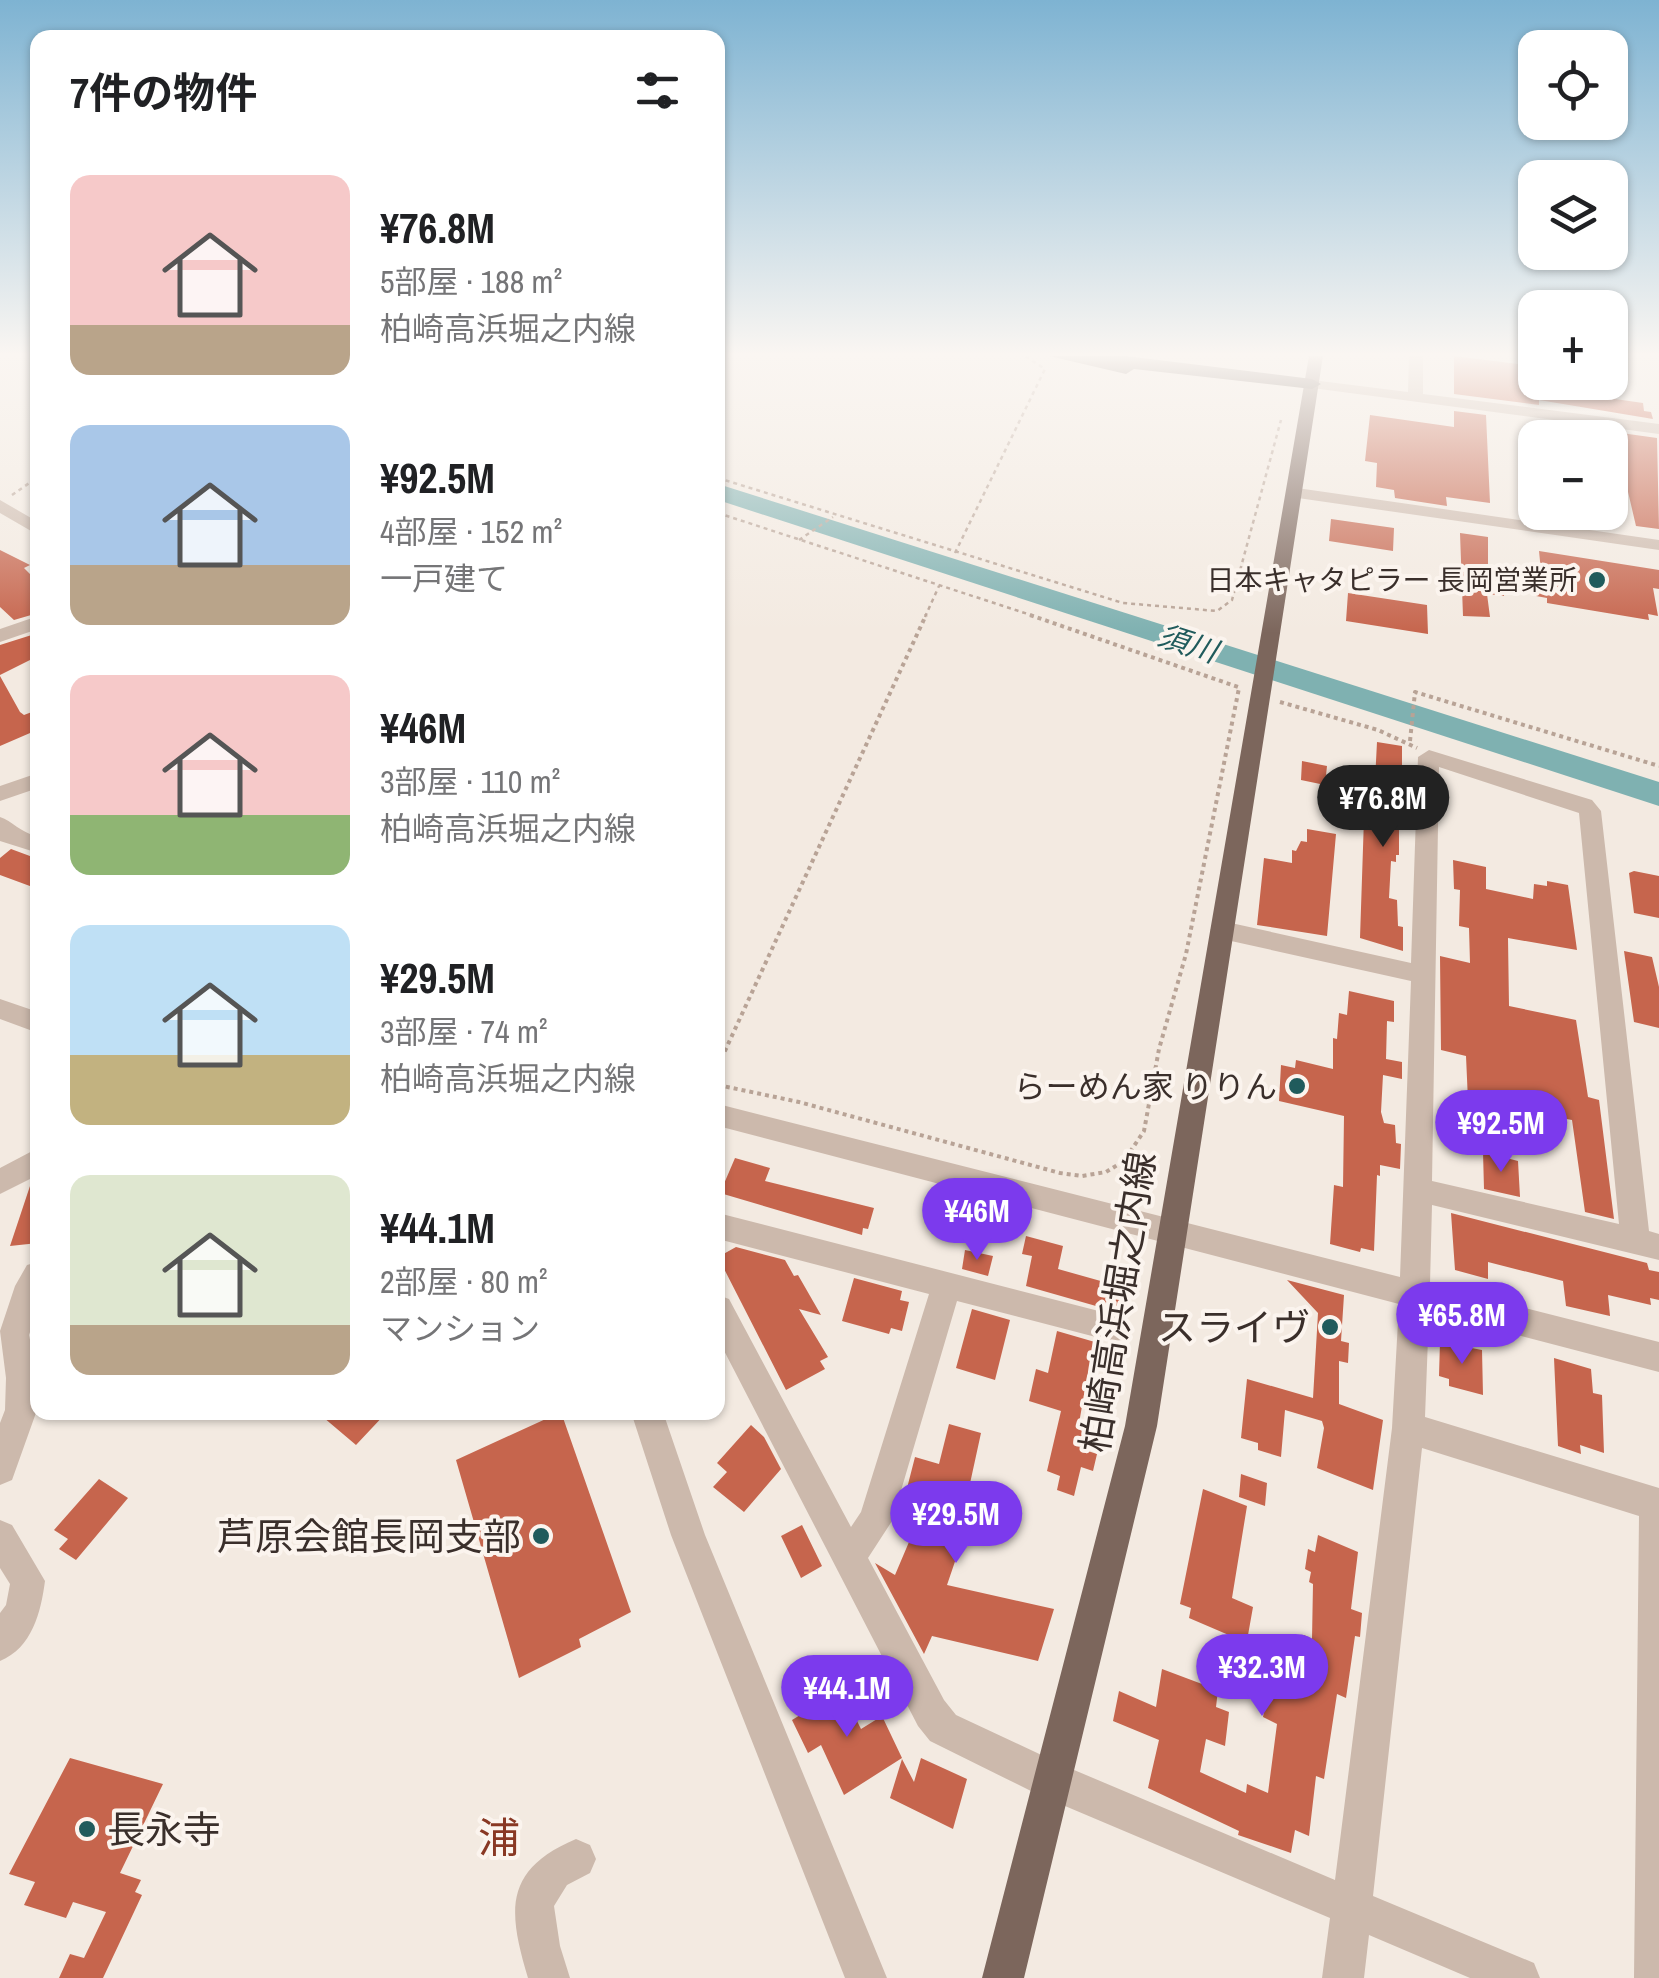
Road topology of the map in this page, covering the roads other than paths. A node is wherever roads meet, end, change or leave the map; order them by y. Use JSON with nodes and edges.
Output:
{"nodes":[{"id":1,"x":1303,"y":448,"type":"edge"},
{"id":2,"x":1297,"y":493,"type":"junction"},
{"id":3,"x":0,"y":504,"type":"edge"},
{"id":4,"x":30,"y":525,"type":"edge"},
{"id":5,"x":1659,"y":545,"type":"edge"},
{"id":6,"x":0,"y":619,"type":"edge"},
{"id":7,"x":30,"y":625,"type":"edge"},
{"id":8,"x":0,"y":636,"type":"edge"},
{"id":9,"x":30,"y":783,"type":"edge"},
{"id":10,"x":0,"y":794,"type":"edge"},
{"id":11,"x":0,"y":825,"type":"edge"},
{"id":12,"x":30,"y":842,"type":"edge"},
{"id":13,"x":1222,"y":930,"type":"junction"},
{"id":14,"x":1421,"y":974,"type":"junction"},
{"id":15,"x":0,"y":1009,"type":"edge"},
{"id":16,"x":30,"y":1020,"type":"edge"},
{"id":17,"x":725,"y":1117,"type":"edge"},
{"id":18,"x":30,"y":1165,"type":"edge"},
{"id":19,"x":0,"y":1182,"type":"edge"},
{"id":20,"x":1416,"y":1189,"type":"junction"},
{"id":21,"x":725,"y":1228,"type":"edge"},
{"id":22,"x":1171,"y":1229,"type":"junction"},
{"id":23,"x":1647,"y":1244,"type":"edge"},
{"id":24,"x":947,"y":1283,"type":"junction"},
{"id":25,"x":30,"y":1289,"type":"edge"},
{"id":26,"x":1415,"y":1292,"type":"junction"},
{"id":27,"x":725,"y":1322,"type":"edge"},
{"id":28,"x":1115,"y":1328,"type":"dead end"},
{"id":29,"x":1659,"y":1357,"type":"edge"},
{"id":30,"x":651,"y":1420,"type":"edge"},
{"id":31,"x":1408,"y":1428,"type":"junction"},
{"id":32,"x":0,"y":1468,"type":"edge"},
{"id":33,"x":1657,"y":1504,"type":"edge"},
{"id":34,"x":0,"y":1536,"type":"edge"},
{"id":35,"x":846,"y":1552,"type":"junction"},
{"id":36,"x":0,"y":1643,"type":"edge"},
{"id":37,"x":1054,"y":1782,"type":"junction"},
{"id":38,"x":576,"y":1858,"type":"dead end"},
{"id":39,"x":1352,"y":1908,"type":"junction"},
{"id":40,"x":549,"y":1978,"type":"edge"},
{"id":41,"x":866,"y":1978,"type":"edge"},
{"id":42,"x":1003,"y":1978,"type":"edge"},
{"id":43,"x":1342,"y":1978,"type":"edge"},
{"id":44,"x":1520,"y":1978,"type":"edge"},
{"id":45,"x":1656,"y":1978,"type":"edge"}],
"edges":[{"from":1,"to":2,"type":"main road"},
{"from":2,"to":5,"type":"street"},
{"from":2,"to":13,"type":"main road","name":"柏崎高浜堀之内線"},
{"from":3,"to":4,"type":"street"},
{"from":6,"to":7,"type":"street"},
{"from":7,"to":8,"type":"street"},
{"from":9,"to":10,"type":"street"},
{"from":11,"to":12,"type":"street"},
{"from":13,"to":14,"type":"street"},
{"from":13,"to":22,"type":"main road","name":"柏崎高浜堀之内線"},
{"from":14,"to":20,"type":"street"},
{"from":14,"to":23,"type":"street"},
{"from":15,"to":16,"type":"street"},
{"from":17,"to":22,"type":"street"},
{"from":18,"to":19,"type":"street"},
{"from":20,"to":23,"type":"street"},
{"from":20,"to":26,"type":"street"},
{"from":21,"to":24,"type":"street"},
{"from":22,"to":26,"type":"street"},
{"from":22,"to":37,"type":"main road","name":"柏崎高浜堀之内線"},
{"from":24,"to":28,"type":"street"},
{"from":24,"to":35,"type":"street"},
{"from":25,"to":32,"type":"street"},
{"from":26,"to":29,"type":"street"},
{"from":26,"to":31,"type":"street"},
{"from":27,"to":35,"type":"street"},
{"from":30,"to":41,"type":"street"},
{"from":31,"to":33,"type":"street"},
{"from":31,"to":39,"type":"street"},
{"from":33,"to":45,"type":"street"},
{"from":34,"to":36,"type":"street"},
{"from":35,"to":37,"type":"street"},
{"from":37,"to":39,"type":"street"},
{"from":37,"to":42,"type":"main road","name":"柏崎高浜堀之内線"},
{"from":38,"to":40,"type":"street"},
{"from":39,"to":43,"type":"street"},
{"from":39,"to":44,"type":"street"}]}
